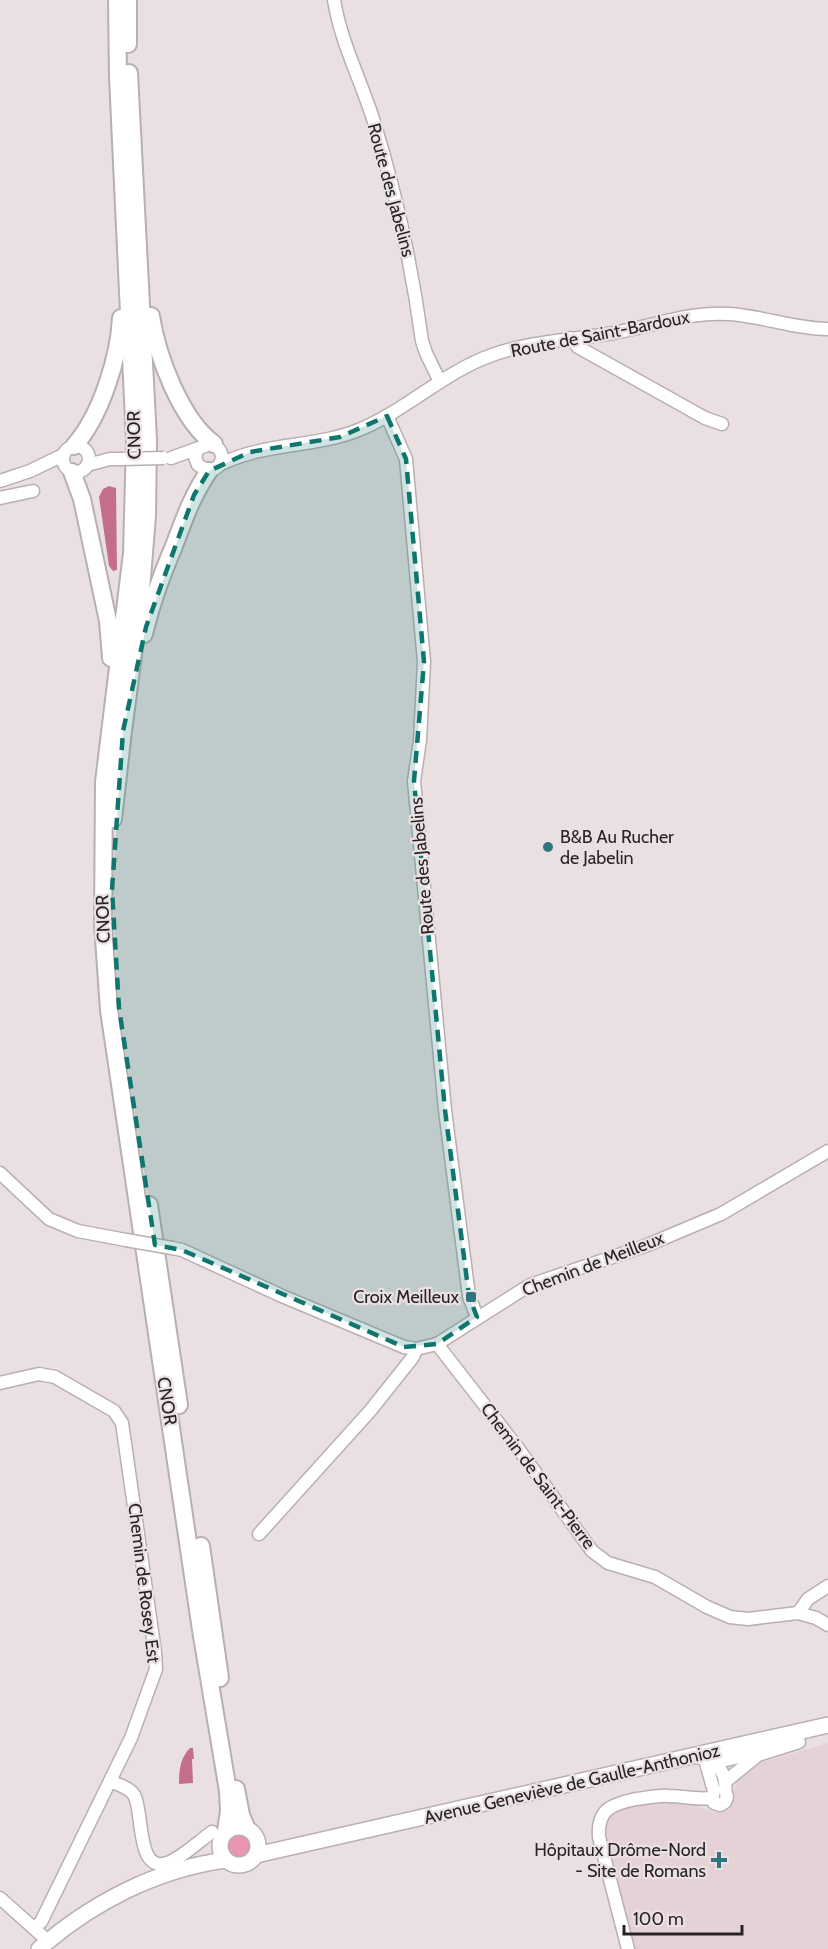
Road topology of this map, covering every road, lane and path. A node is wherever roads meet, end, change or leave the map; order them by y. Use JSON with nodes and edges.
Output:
{"nodes":[{"id":1,"x":117,"y":0,"type":"edge"},
{"id":2,"x":128,"y":0,"type":"edge"},
{"id":3,"x":334,"y":0,"type":"edge"},
{"id":4,"x":133,"y":140,"type":"junction"},
{"id":5,"x":125,"y":218,"type":"junction"},
{"id":6,"x":828,"y":329,"type":"edge"},
{"id":7,"x":570,"y":338,"type":"junction"},
{"id":8,"x":440,"y":381,"type":"junction"},
{"id":9,"x":387,"y":416,"type":"junction"},
{"id":10,"x":722,"y":424,"type":"dead end"},
{"id":11,"x":210,"y":447,"type":"junction"},
{"id":12,"x":250,"y":452,"type":"junction"},
{"id":13,"x":167,"y":458,"type":"junction"},
{"id":14,"x":75,"y":460,"type":"junction"},
{"id":15,"x":209,"y":467,"type":"junction"},
{"id":16,"x":0,"y":481,"type":"edge"},
{"id":17,"x":33,"y":491,"type":"dead end"},
{"id":18,"x":0,"y":498,"type":"edge"},
{"id":19,"x":123,"y":731,"type":"junction"},
{"id":20,"x":104,"y":782,"type":"junction"},
{"id":21,"x":828,"y":1150,"type":"edge"},
{"id":22,"x":0,"y":1173,"type":"edge"},
{"id":23,"x":477,"y":1317,"type":"junction"},
{"id":24,"x":437,"y":1344,"type":"junction"},
{"id":25,"x":416,"y":1349,"type":"junction"},
{"id":26,"x":0,"y":1383,"type":"edge"},
{"id":27,"x":259,"y":1534,"type":"dead end"},
{"id":28,"x":828,"y":1586,"type":"edge"},
{"id":29,"x":798,"y":1613,"type":"junction"},
{"id":30,"x":828,"y":1625,"type":"edge"},
{"id":31,"x":828,"y":1725,"type":"edge"},
{"id":32,"x":828,"y":1734,"type":"edge"},
{"id":33,"x":799,"y":1742,"type":"junction"},
{"id":34,"x":744,"y":1743,"type":"junction"},
{"id":35,"x":692,"y":1756,"type":"junction"},
{"id":36,"x":709,"y":1761,"type":"junction"},
{"id":37,"x":110,"y":1781,"type":"junction"},
{"id":38,"x":719,"y":1791,"type":"junction"},
{"id":39,"x":484,"y":1804,"type":"junction"},
{"id":40,"x":251,"y":1831,"type":"junction"},
{"id":41,"x":219,"y":1835,"type":"junction"},
{"id":42,"x":315,"y":1842,"type":"junction"},
{"id":43,"x":256,"y":1855,"type":"junction"},
{"id":44,"x":226,"y":1860,"type":"junction"},
{"id":45,"x":172,"y":1873,"type":"junction"},
{"id":46,"x":0,"y":1898,"type":"edge"},
{"id":47,"x":35,"y":1927,"type":"junction"},
{"id":48,"x":44,"y":1945,"type":"edge"},
{"id":49,"x":628,"y":1949,"type":"edge"}],
"edges":[{"from":1,"to":5,"type":"highway","name":"CNOR"},
{"from":2,"to":4,"type":"highway","name":"CNOR"},
{"from":3,"to":8,"type":"street","name":"Route des Jabelins"},
{"from":4,"to":11,"type":"highway"},
{"from":4,"to":19,"type":"highway","name":"CNOR"},
{"from":5,"to":14,"type":"highway"},
{"from":5,"to":20,"type":"highway","name":"CNOR"},
{"from":6,"to":7,"type":"street","name":"Route de Saint-Bardoux"},
{"from":7,"to":8,"type":"street","name":"Route de Saint-Bardoux"},
{"from":7,"to":10,"type":"street"},
{"from":8,"to":9,"type":"street","name":"Route de Saint-Bardoux"},
{"from":9,"to":12,"type":"street","name":"Route de Saint-Bardoux"},
{"from":9,"to":23,"type":"street","name":"Route des Jabelins"},
{"from":11,"to":12,"type":"street","name":"Route de Saint-Bardoux"},
{"from":11,"to":13,"type":"street","name":"Route de Saint-Bardoux"},
{"from":11,"to":15,"type":"street"},
{"from":11,"to":15,"type":"street"},
{"from":12,"to":15,"type":"street","name":"Route de Saint-Bardoux"},
{"from":13,"to":14,"type":"street","name":"Route de Saint-Bardoux","bridge":true},
{"from":13,"to":15,"type":"street","name":"Route de Saint-Bardoux"},
{"from":14,"to":16,"type":"street","name":"Route de Saint-Bardoux"},
{"from":14,"to":20,"type":"highway"},
{"from":15,"to":19,"type":"highway"},
{"from":17,"to":18,"type":"street"},
{"from":19,"to":40,"type":"highway","name":"CNOR"},
{"from":20,"to":41,"type":"highway","name":"CNOR"},
{"from":21,"to":23,"type":"street","name":"Chemin de Meilleux"},
{"from":22,"to":25,"type":"street","bridge":true},
{"from":23,"to":24,"type":"street","name":"Chemin de Meilleux"},
{"from":24,"to":25,"type":"street","name":"Chemin de Meilleux"},
{"from":24,"to":29,"type":"street","name":"Chemin de Saint-Pierre"},
{"from":25,"to":27,"type":"street"},
{"from":26,"to":37,"type":"street","name":"Chemin de Rosey Est"},
{"from":28,"to":29,"type":"street"},
{"from":29,"to":30,"type":"street","name":"Chemin de Saint-Pierre"},
{"from":31,"to":34,"type":"main road","name":"Avenue Geneviève de Gaulle-Anthonioz"},
{"from":32,"to":33,"type":"main road","name":"Avenue Geneviève de Gaulle-Anthonioz"},
{"from":33,"to":36,"type":"main road","name":"Avenue Geneviève de Gaulle-Anthonioz"},
{"from":33,"to":38,"type":"street"},
{"from":34,"to":35,"type":"main road","name":"Avenue Geneviève de Gaulle-Anthonioz"},
{"from":34,"to":36,"type":"street"},
{"from":35,"to":36,"type":"street"},
{"from":35,"to":39,"type":"main road","name":"Avenue Geneviève de Gaulle-Anthonioz"},
{"from":36,"to":38,"type":"street"},
{"from":36,"to":39,"type":"main road","name":"Avenue Geneviève de Gaulle-Anthonioz"},
{"from":37,"to":41,"type":"street"},
{"from":37,"to":47,"type":"street","name":"Chemin de Rosey Est"},
{"from":38,"to":49,"type":"street"},
{"from":39,"to":42,"type":"main road","name":"Avenue Geneviève de Gaulle-Anthonioz"},
{"from":40,"to":41,"type":"main road"},
{"from":40,"to":42,"type":"main road","name":"Avenue Geneviève de Gaulle-Anthonioz"},
{"from":40,"to":43,"type":"main road"},
{"from":41,"to":44,"type":"main road"},
{"from":41,"to":45,"type":"main road"},
{"from":42,"to":43,"type":"main road","name":"Avenue Geneviève de Gaulle-Anthonioz"},
{"from":43,"to":44,"type":"main road"},
{"from":44,"to":45,"type":"main road"},
{"from":45,"to":48,"type":"main road"},
{"from":46,"to":47,"type":"street"},
{"from":47,"to":48,"type":"street"}]}
